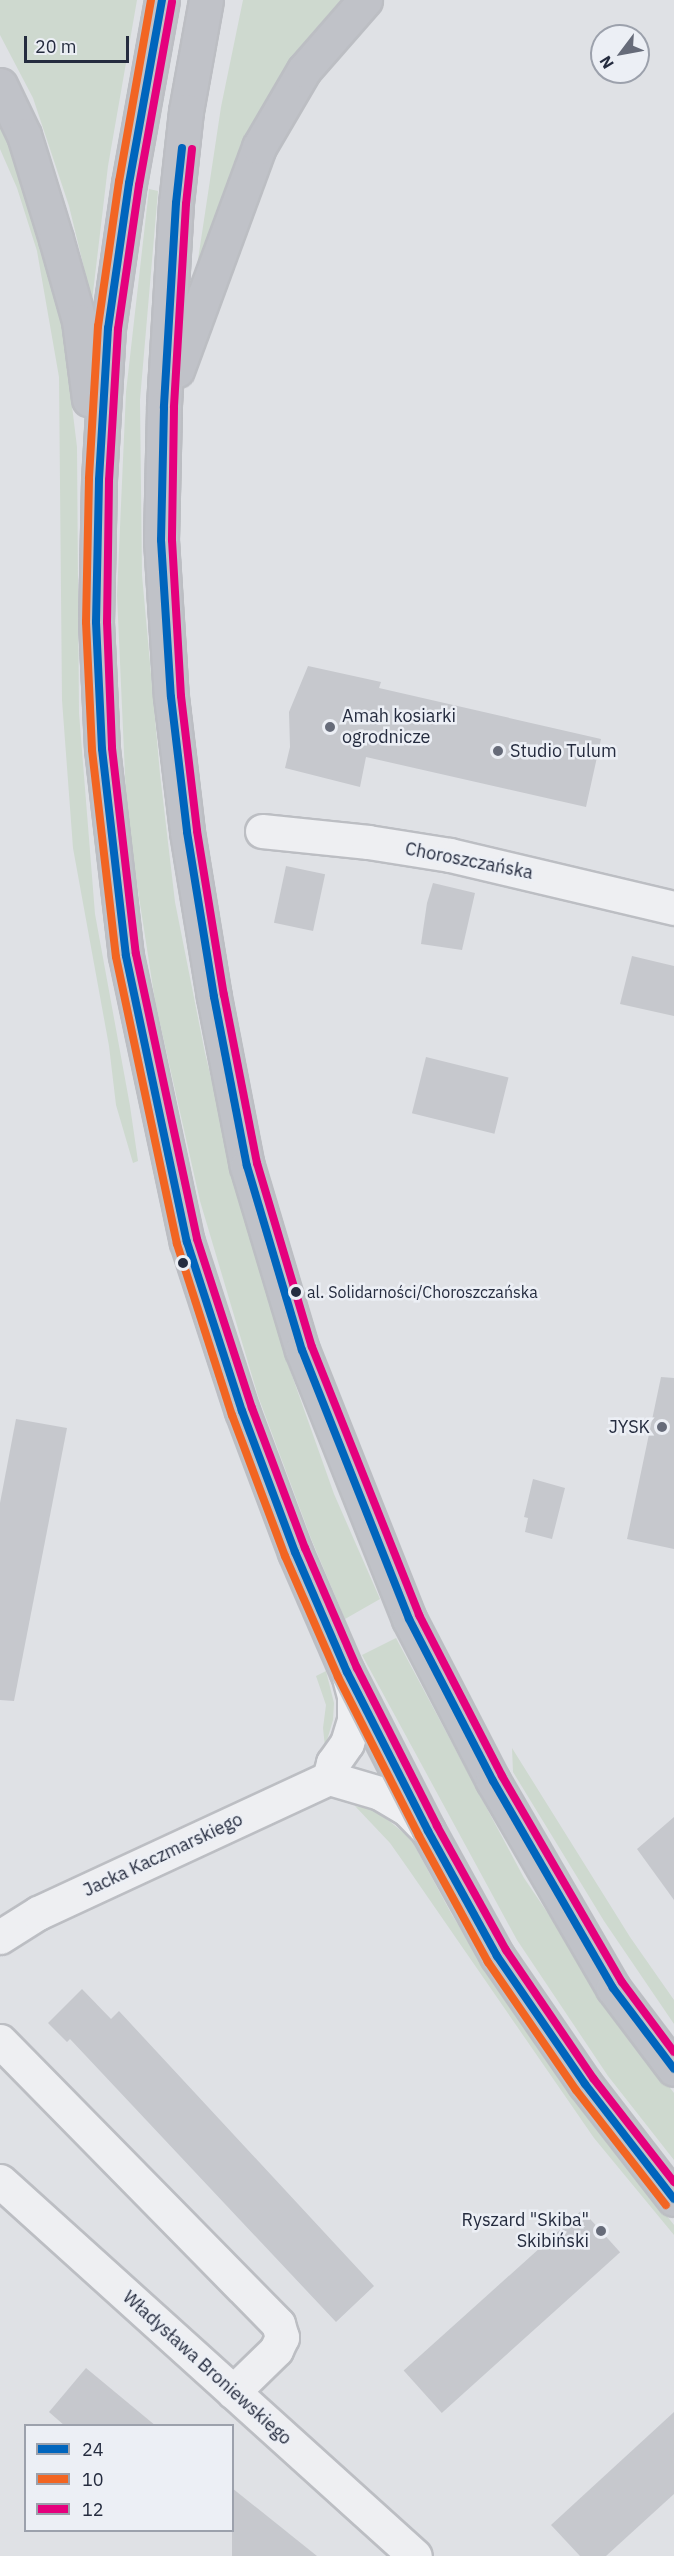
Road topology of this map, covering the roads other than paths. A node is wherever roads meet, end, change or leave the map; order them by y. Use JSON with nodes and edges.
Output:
{"nodes":[{"id":1,"x":162,"y":0,"type":"edge"},
{"id":2,"x":206,"y":0,"type":"edge"},
{"id":3,"x":365,"y":0,"type":"edge"},
{"id":4,"x":0,"y":85,"type":"edge"},
{"id":5,"x":164,"y":408,"type":"junction"},
{"id":6,"x":99,"y":480,"type":"junction"},
{"id":7,"x":262,"y":831,"type":"dead end"},
{"id":8,"x":674,"y":908,"type":"edge"},
{"id":9,"x":347,"y":1672,"type":"junction"},
{"id":10,"x":329,"y":1778,"type":"junction"},
{"id":11,"x":428,"y":1831,"type":"junction"},
{"id":12,"x":0,"y":1937,"type":"edge"},
{"id":13,"x":0,"y":2041,"type":"edge"},
{"id":14,"x":674,"y":2069,"type":"edge"},
{"id":15,"x":0,"y":2181,"type":"edge"},
{"id":16,"x":674,"y":2199,"type":"edge"},
{"id":17,"x":233,"y":2392,"type":"junction"},
{"id":18,"x":414,"y":2556,"type":"edge"}],
"edges":[{"from":1,"to":6,"type":"main road"},
{"from":2,"to":5,"type":"main road"},
{"from":3,"to":5,"type":"main road"},
{"from":4,"to":6,"type":"main road"},
{"from":5,"to":14,"type":"main road"},
{"from":6,"to":9,"type":"main road"},
{"from":7,"to":8,"type":"street","name":"Choroszczańska"},
{"from":9,"to":10,"type":"street"},
{"from":9,"to":11,"type":"main road"},
{"from":10,"to":11,"type":"street"},
{"from":10,"to":12,"type":"street","name":"Jacka Kaczmarskiego"},
{"from":11,"to":16,"type":"main road"},
{"from":13,"to":17,"type":"street"},
{"from":15,"to":17,"type":"street","name":"Władysława Broniewskiego"},
{"from":17,"to":18,"type":"street","name":"Władysława Broniewskiego"}]}
